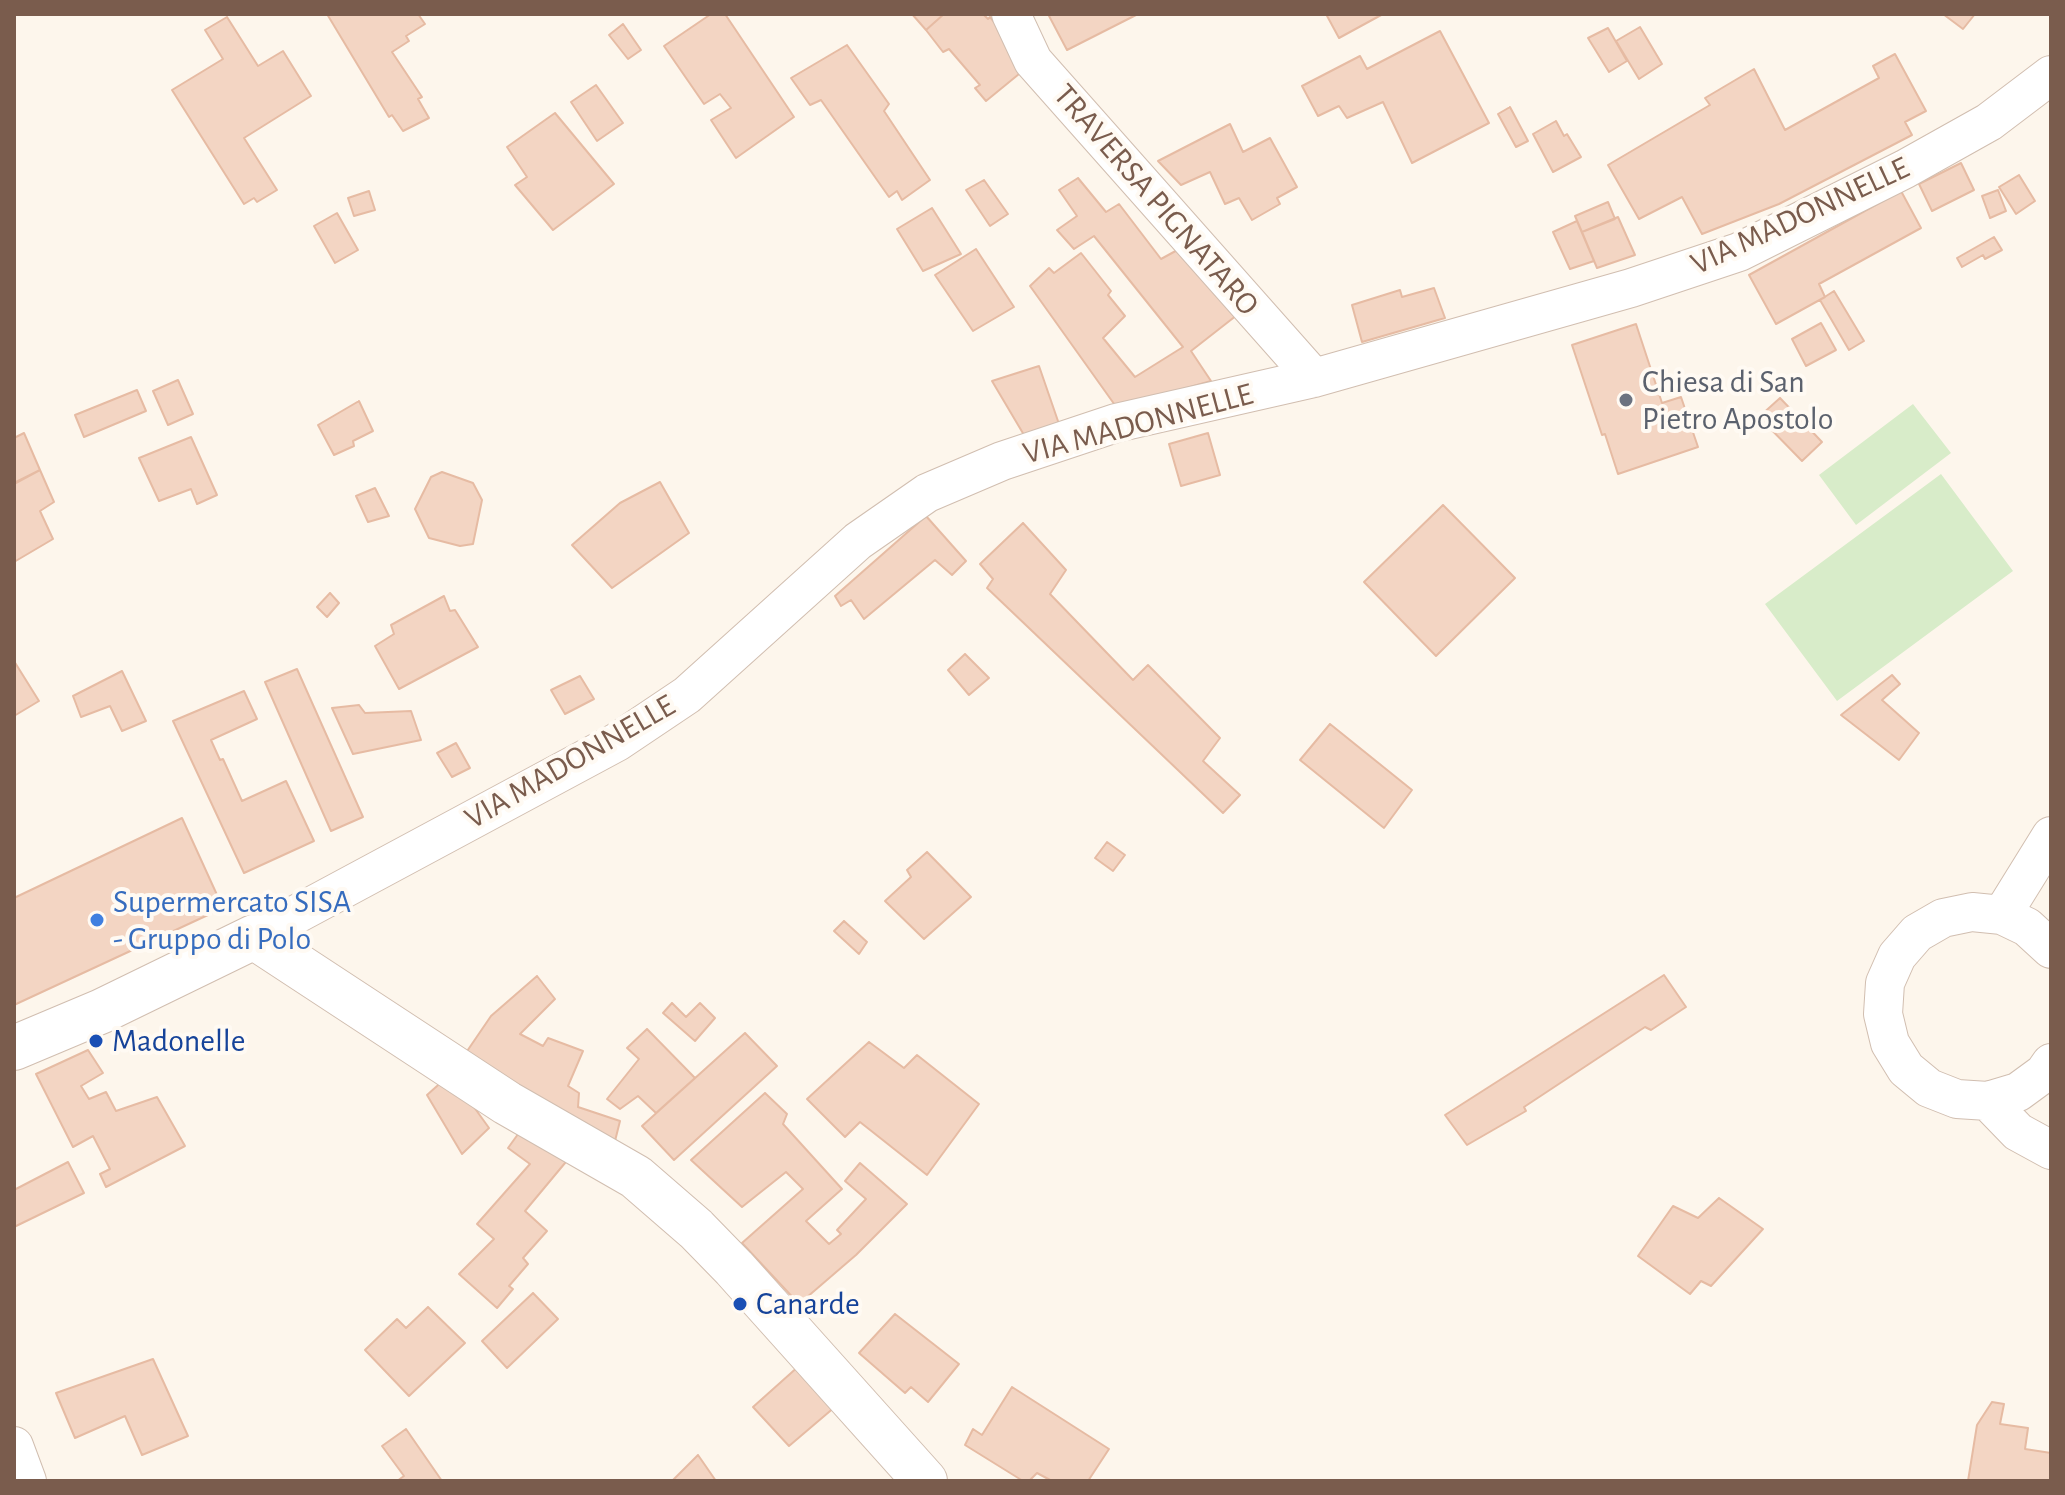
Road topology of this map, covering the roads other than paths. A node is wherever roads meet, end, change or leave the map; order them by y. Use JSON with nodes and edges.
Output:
{"nodes":[{"id":1,"x":1011,"y":14,"type":"edge"},
{"id":2,"x":2051,"y":75,"type":"edge"},
{"id":3,"x":1314,"y":378,"type":"junction"},
{"id":4,"x":2051,"y":836,"type":"edge"},
{"id":5,"x":2002,"y":915,"type":"junction"},
{"id":6,"x":254,"y":937,"type":"junction"},
{"id":7,"x":2051,"y":949,"type":"edge"},
{"id":8,"x":14,"y":1048,"type":"edge"},
{"id":9,"x":2051,"y":1063,"type":"edge"},
{"id":10,"x":1988,"y":1101,"type":"junction"},
{"id":11,"x":2051,"y":1150,"type":"edge"},
{"id":12,"x":14,"y":1446,"type":"edge"},
{"id":13,"x":27,"y":1481,"type":"edge"},
{"id":14,"x":925,"y":1481,"type":"edge"}],
"edges":[{"from":1,"to":3,"type":"street","name":"TRAVERSA PIGNATARO"},
{"from":2,"to":3,"type":"street","name":"VIA MADONNELLE"},
{"from":3,"to":6,"type":"street","name":"VIA MADONNELLE"},
{"from":4,"to":5,"type":"street"},
{"from":5,"to":7,"type":"street"},
{"from":5,"to":10,"type":"street"},
{"from":6,"to":8,"type":"street"},
{"from":6,"to":14,"type":"street"},
{"from":9,"to":10,"type":"street"},
{"from":10,"to":11,"type":"street"},
{"from":12,"to":13,"type":"street"}]}
